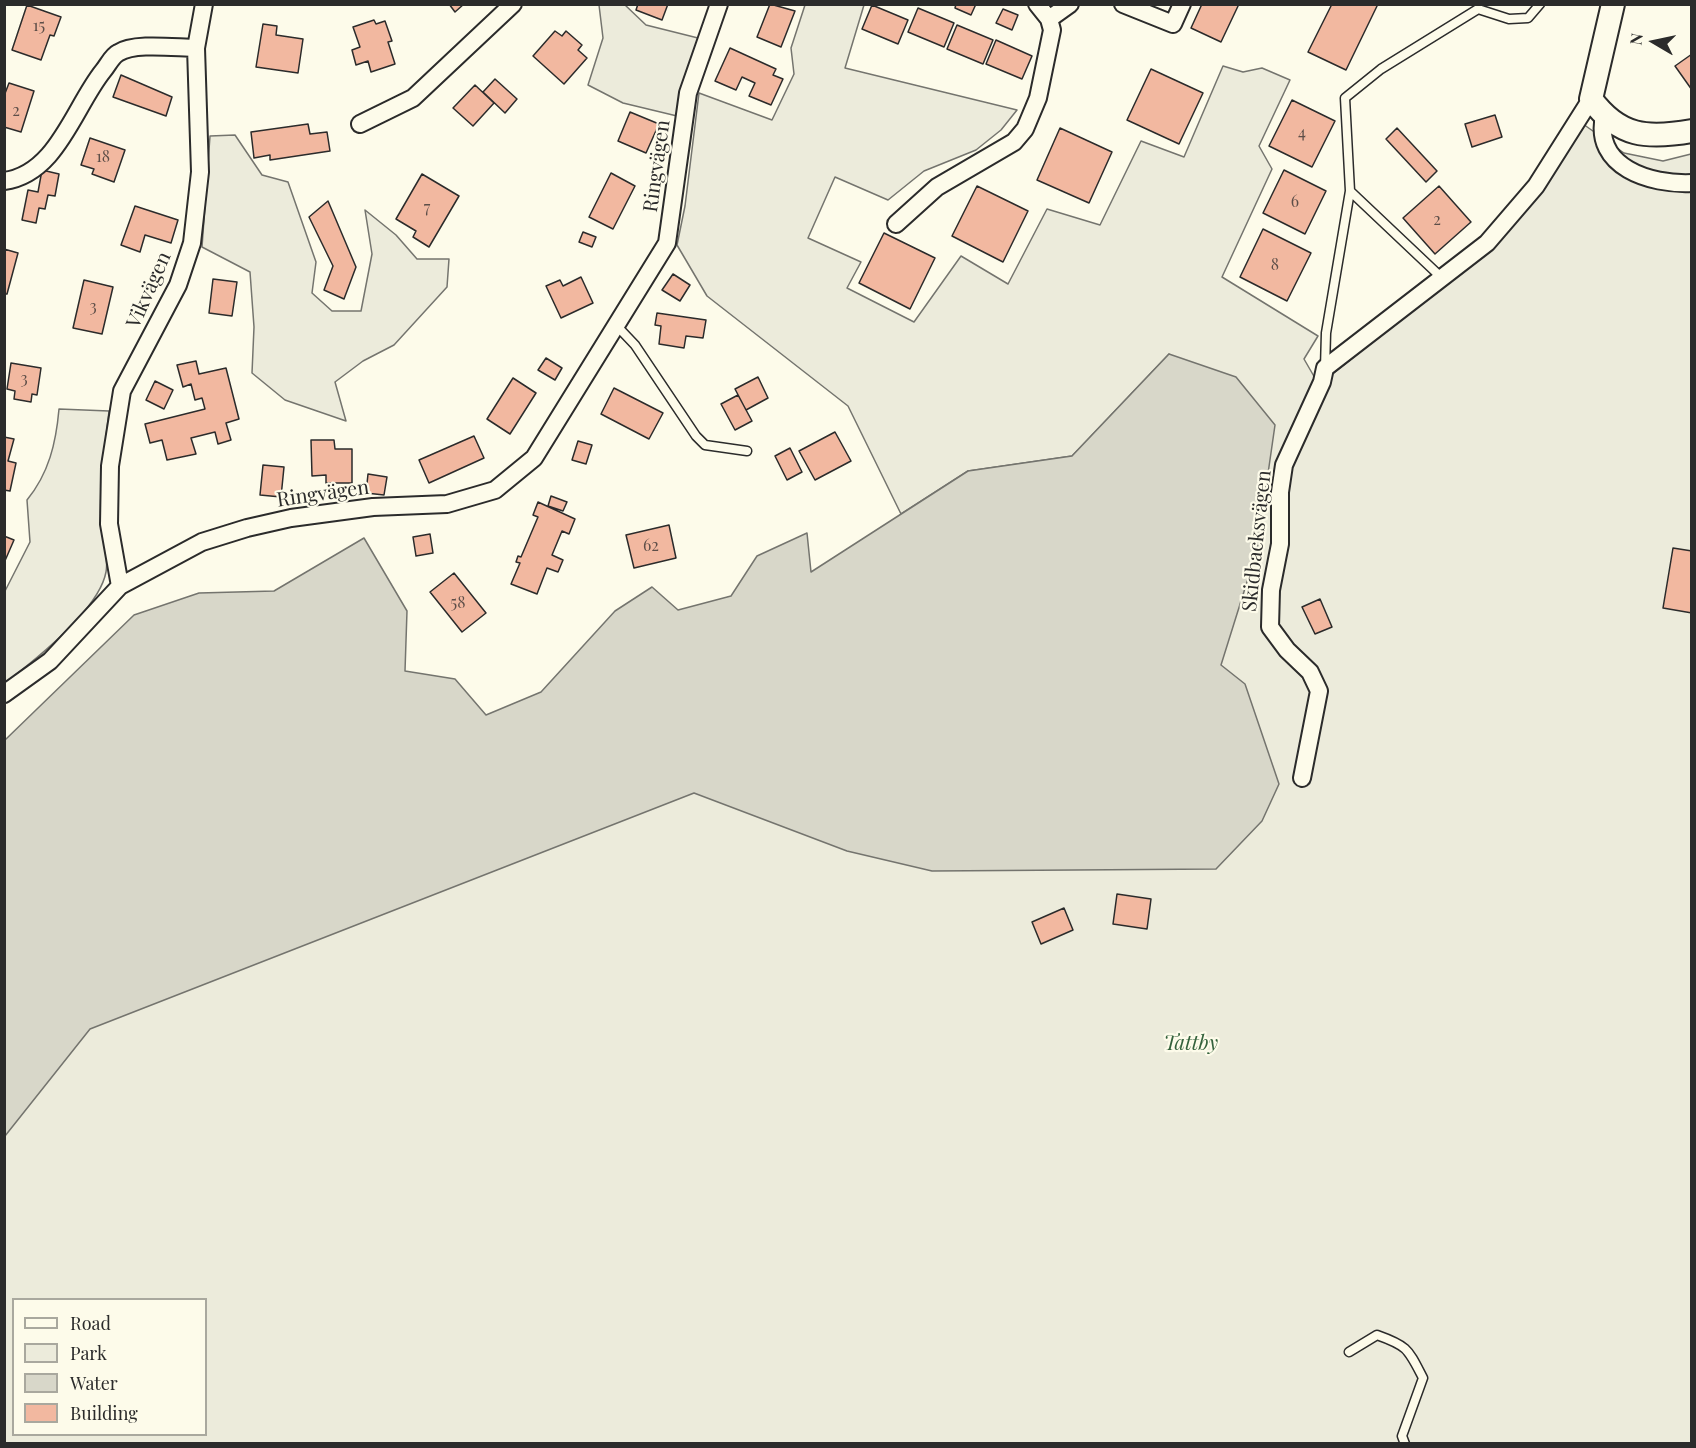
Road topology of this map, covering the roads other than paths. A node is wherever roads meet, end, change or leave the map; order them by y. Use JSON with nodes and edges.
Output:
{"nodes":[{"id":1,"x":204,"y":4,"type":"edge"},
{"id":2,"x":513,"y":4,"type":"edge"},
{"id":3,"x":719,"y":4,"type":"edge"},
{"id":4,"x":1037,"y":4,"type":"edge"},
{"id":5,"x":1070,"y":4,"type":"edge"},
{"id":6,"x":1123,"y":4,"type":"edge"},
{"id":7,"x":1182,"y":4,"type":"edge"},
{"id":8,"x":1540,"y":4,"type":"edge"},
{"id":9,"x":1613,"y":4,"type":"edge"},
{"id":10,"x":1049,"y":19,"type":"junction"},
{"id":11,"x":196,"y":48,"type":"junction"},
{"id":12,"x":1597,"y":107,"type":"junction"},
{"id":13,"x":360,"y":124,"type":"dead end"},
{"id":14,"x":1692,"y":131,"type":"edge"},
{"id":15,"x":4,"y":181,"type":"edge"},
{"id":16,"x":1692,"y":183,"type":"edge"},
{"id":17,"x":1350,"y":191,"type":"junction"},
{"id":18,"x":896,"y":224,"type":"dead end"},
{"id":19,"x":1442,"y":278,"type":"junction"},
{"id":20,"x":616,"y":325,"type":"junction"},
{"id":21,"x":1325,"y":368,"type":"junction"},
{"id":22,"x":747,"y":451,"type":"dead end"},
{"id":23,"x":120,"y":586,"type":"junction"},
{"id":24,"x":4,"y":694,"type":"edge"},
{"id":25,"x":1302,"y":778,"type":"dead end"},
{"id":26,"x":1349,"y":1352,"type":"dead end"},
{"id":27,"x":1405,"y":1443,"type":"edge"}],
"edges":[{"from":1,"to":11,"type":"street","name":"Vikvägen"},
{"from":2,"to":13,"type":"street"},
{"from":3,"to":20,"type":"street","name":"Ringvägen"},
{"from":4,"to":10,"type":"street"},
{"from":5,"to":10,"type":"street"},
{"from":6,"to":7,"type":"street"},
{"from":8,"to":17,"type":"lane","name":"Skidbacksvägen"},
{"from":9,"to":12,"type":"street"},
{"from":10,"to":18,"type":"street"},
{"from":11,"to":15,"type":"street"},
{"from":11,"to":23,"type":"street","name":"Vikvägen"},
{"from":12,"to":14,"type":"street"},
{"from":12,"to":16,"type":"street"},
{"from":12,"to":19,"type":"street"},
{"from":17,"to":19,"type":"lane"},
{"from":17,"to":21,"type":"lane","name":"Skidbacksvägen"},
{"from":19,"to":21,"type":"street"},
{"from":20,"to":22,"type":"lane"},
{"from":20,"to":23,"type":"street","name":"Ringvägen"},
{"from":21,"to":25,"type":"street","name":"Skidbacksvägen"},
{"from":23,"to":24,"type":"street","name":"Ringvägen"},
{"from":26,"to":27,"type":"lane"}]}
